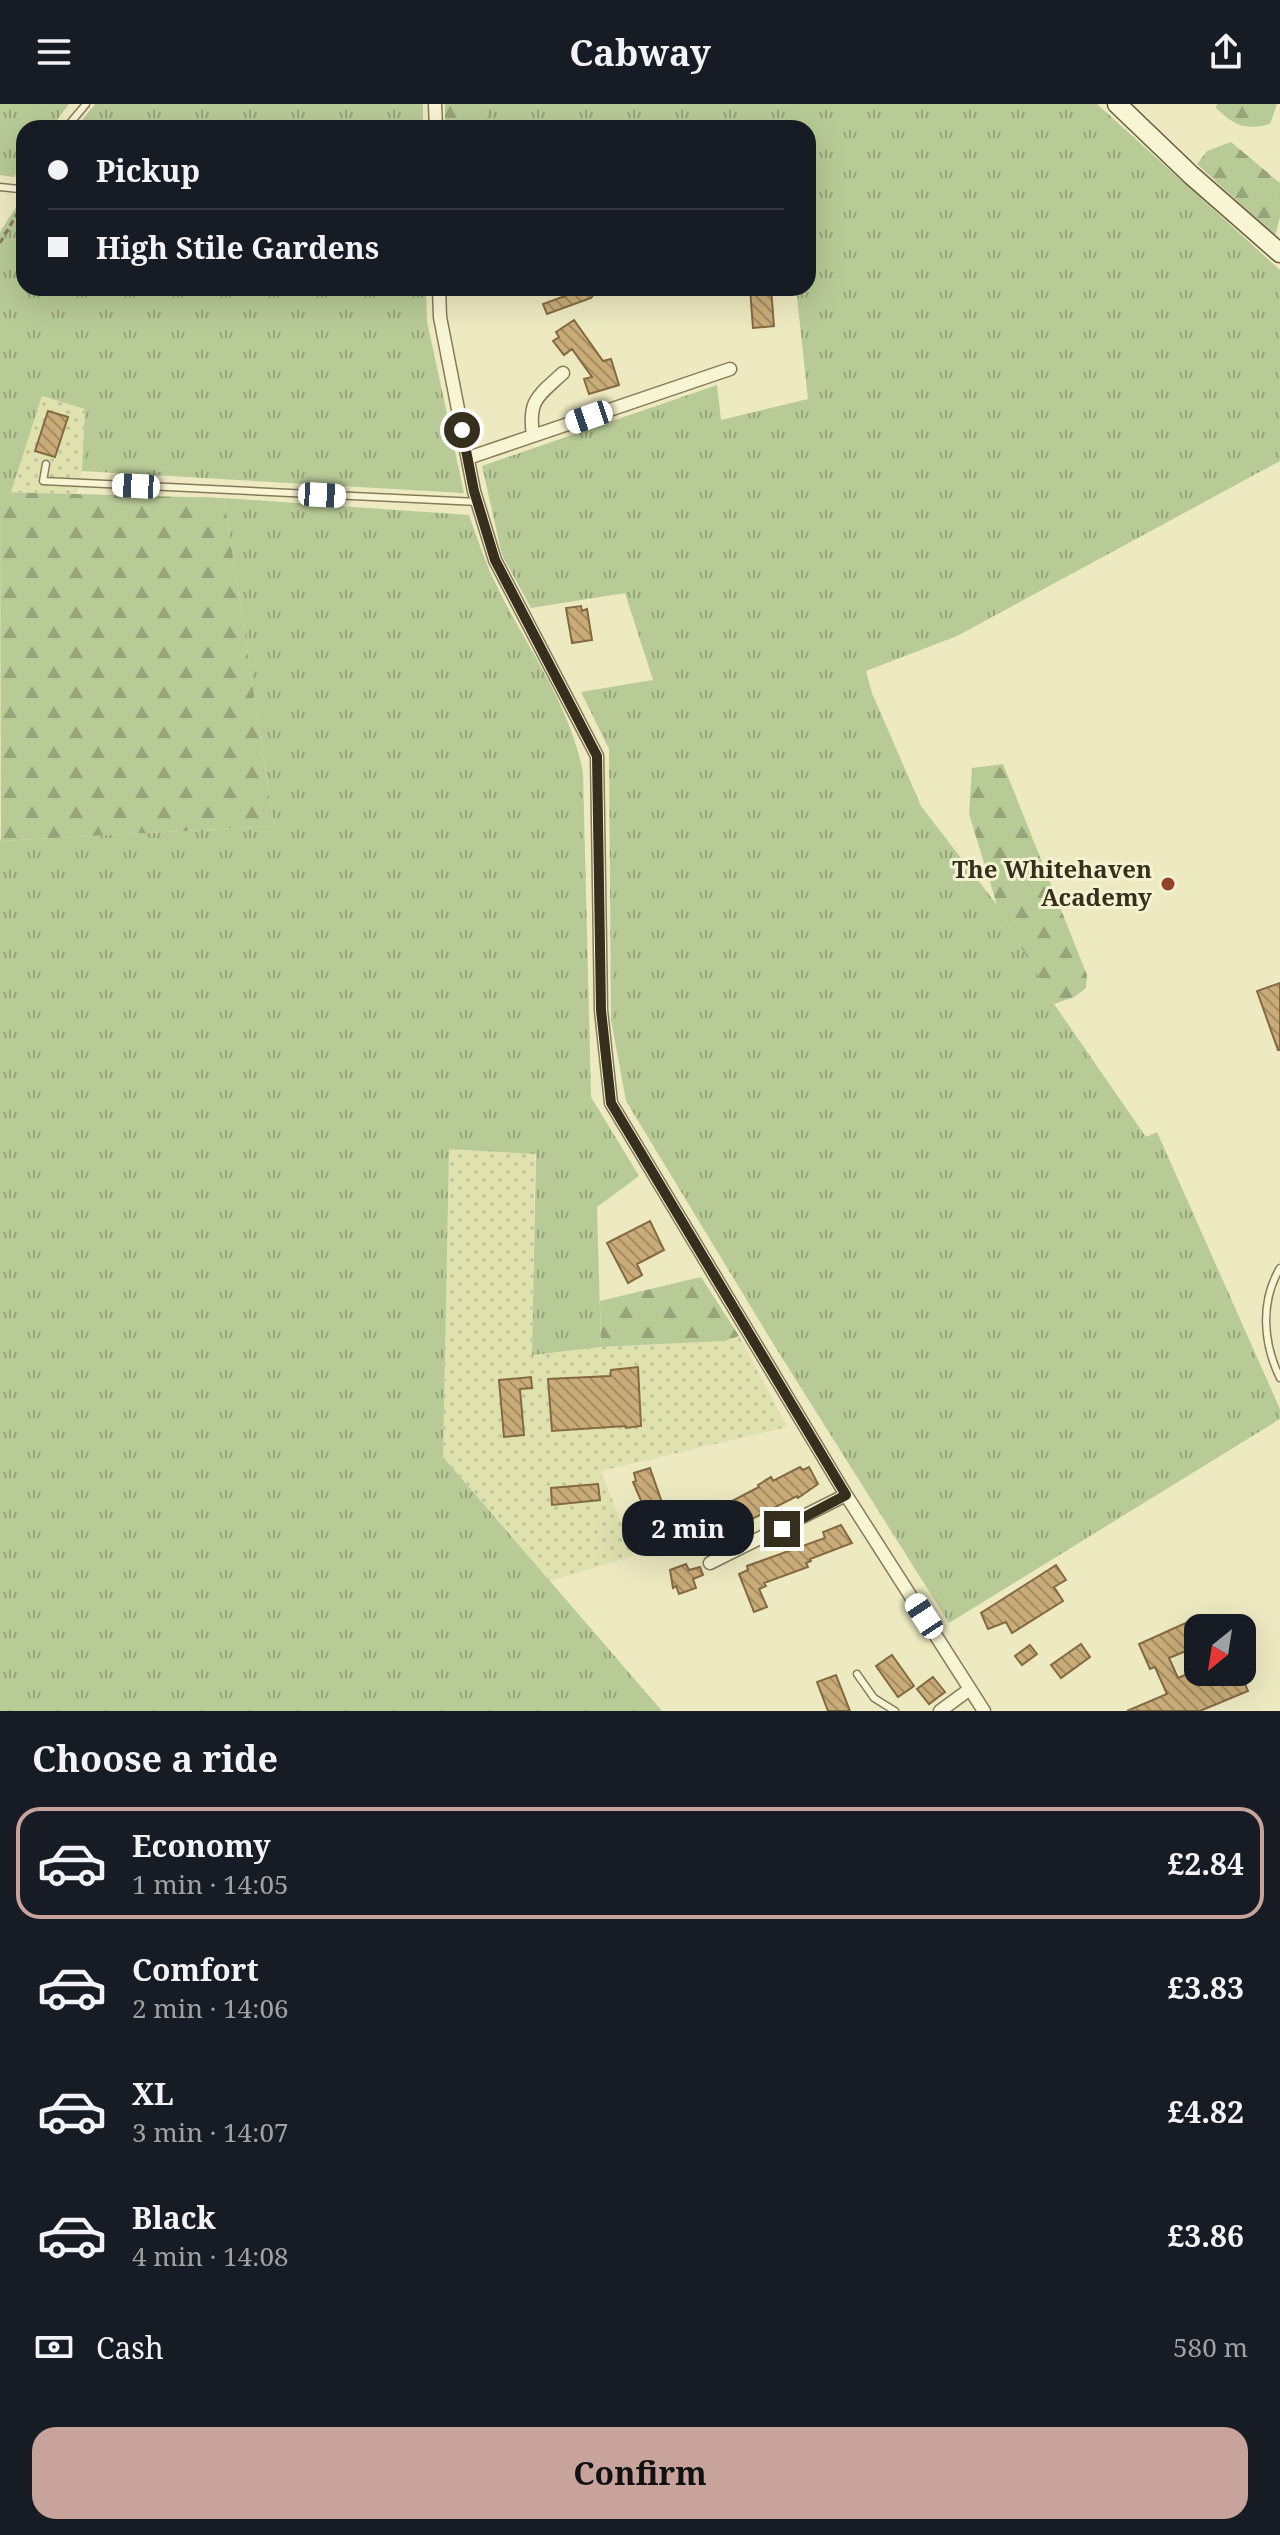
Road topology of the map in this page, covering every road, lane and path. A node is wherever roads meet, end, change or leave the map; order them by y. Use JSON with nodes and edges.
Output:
{"nodes":[{"id":1,"x":86,"y":104,"type":"edge"},
{"id":2,"x":1117,"y":104,"type":"edge"},
{"id":3,"x":73,"y":120,"type":"edge"},
{"id":4,"x":16,"y":216,"type":"edge"},
{"id":5,"x":0,"y":243,"type":"edge"},
{"id":6,"x":1280,"y":253,"type":"edge"},
{"id":7,"x":439,"y":296,"type":"edge"},
{"id":8,"x":730,"y":369,"type":"dead end"},
{"id":9,"x":563,"y":373,"type":"dead end"},
{"id":10,"x":533,"y":436,"type":"junction"},
{"id":11,"x":468,"y":458,"type":"junction"},
{"id":12,"x":46,"y":464,"type":"dead end"},
{"id":13,"x":478,"y":502,"type":"junction"},
{"id":14,"x":1280,"y":1268,"type":"edge"},
{"id":15,"x":1280,"y":1378,"type":"edge"},
{"id":16,"x":846,"y":1495,"type":"junction"},
{"id":17,"x":710,"y":1563,"type":"dead end"},
{"id":18,"x":857,"y":1674,"type":"dead end"},
{"id":19,"x":970,"y":1689,"type":"junction"},
{"id":20,"x":895,"y":1711,"type":"edge"},
{"id":21,"x":940,"y":1711,"type":"edge"},
{"id":22,"x":984,"y":1711,"type":"edge"}],
"edges":[{"from":1,"to":3,"type":"lane"},
{"from":2,"to":6,"type":"main road"},
{"from":4,"to":5,"type":"path"},
{"from":7,"to":11,"type":"street"},
{"from":8,"to":10,"type":"street"},
{"from":9,"to":10,"type":"street"},
{"from":10,"to":11,"type":"street"},
{"from":11,"to":13,"type":"street"},
{"from":12,"to":13,"type":"lane"},
{"from":13,"to":16,"type":"street"},
{"from":14,"to":15,"type":"lane"},
{"from":16,"to":17,"type":"street"},
{"from":16,"to":19,"type":"street"},
{"from":18,"to":20,"type":"lane"},
{"from":19,"to":21,"type":"street"},
{"from":19,"to":22,"type":"street"}]}
